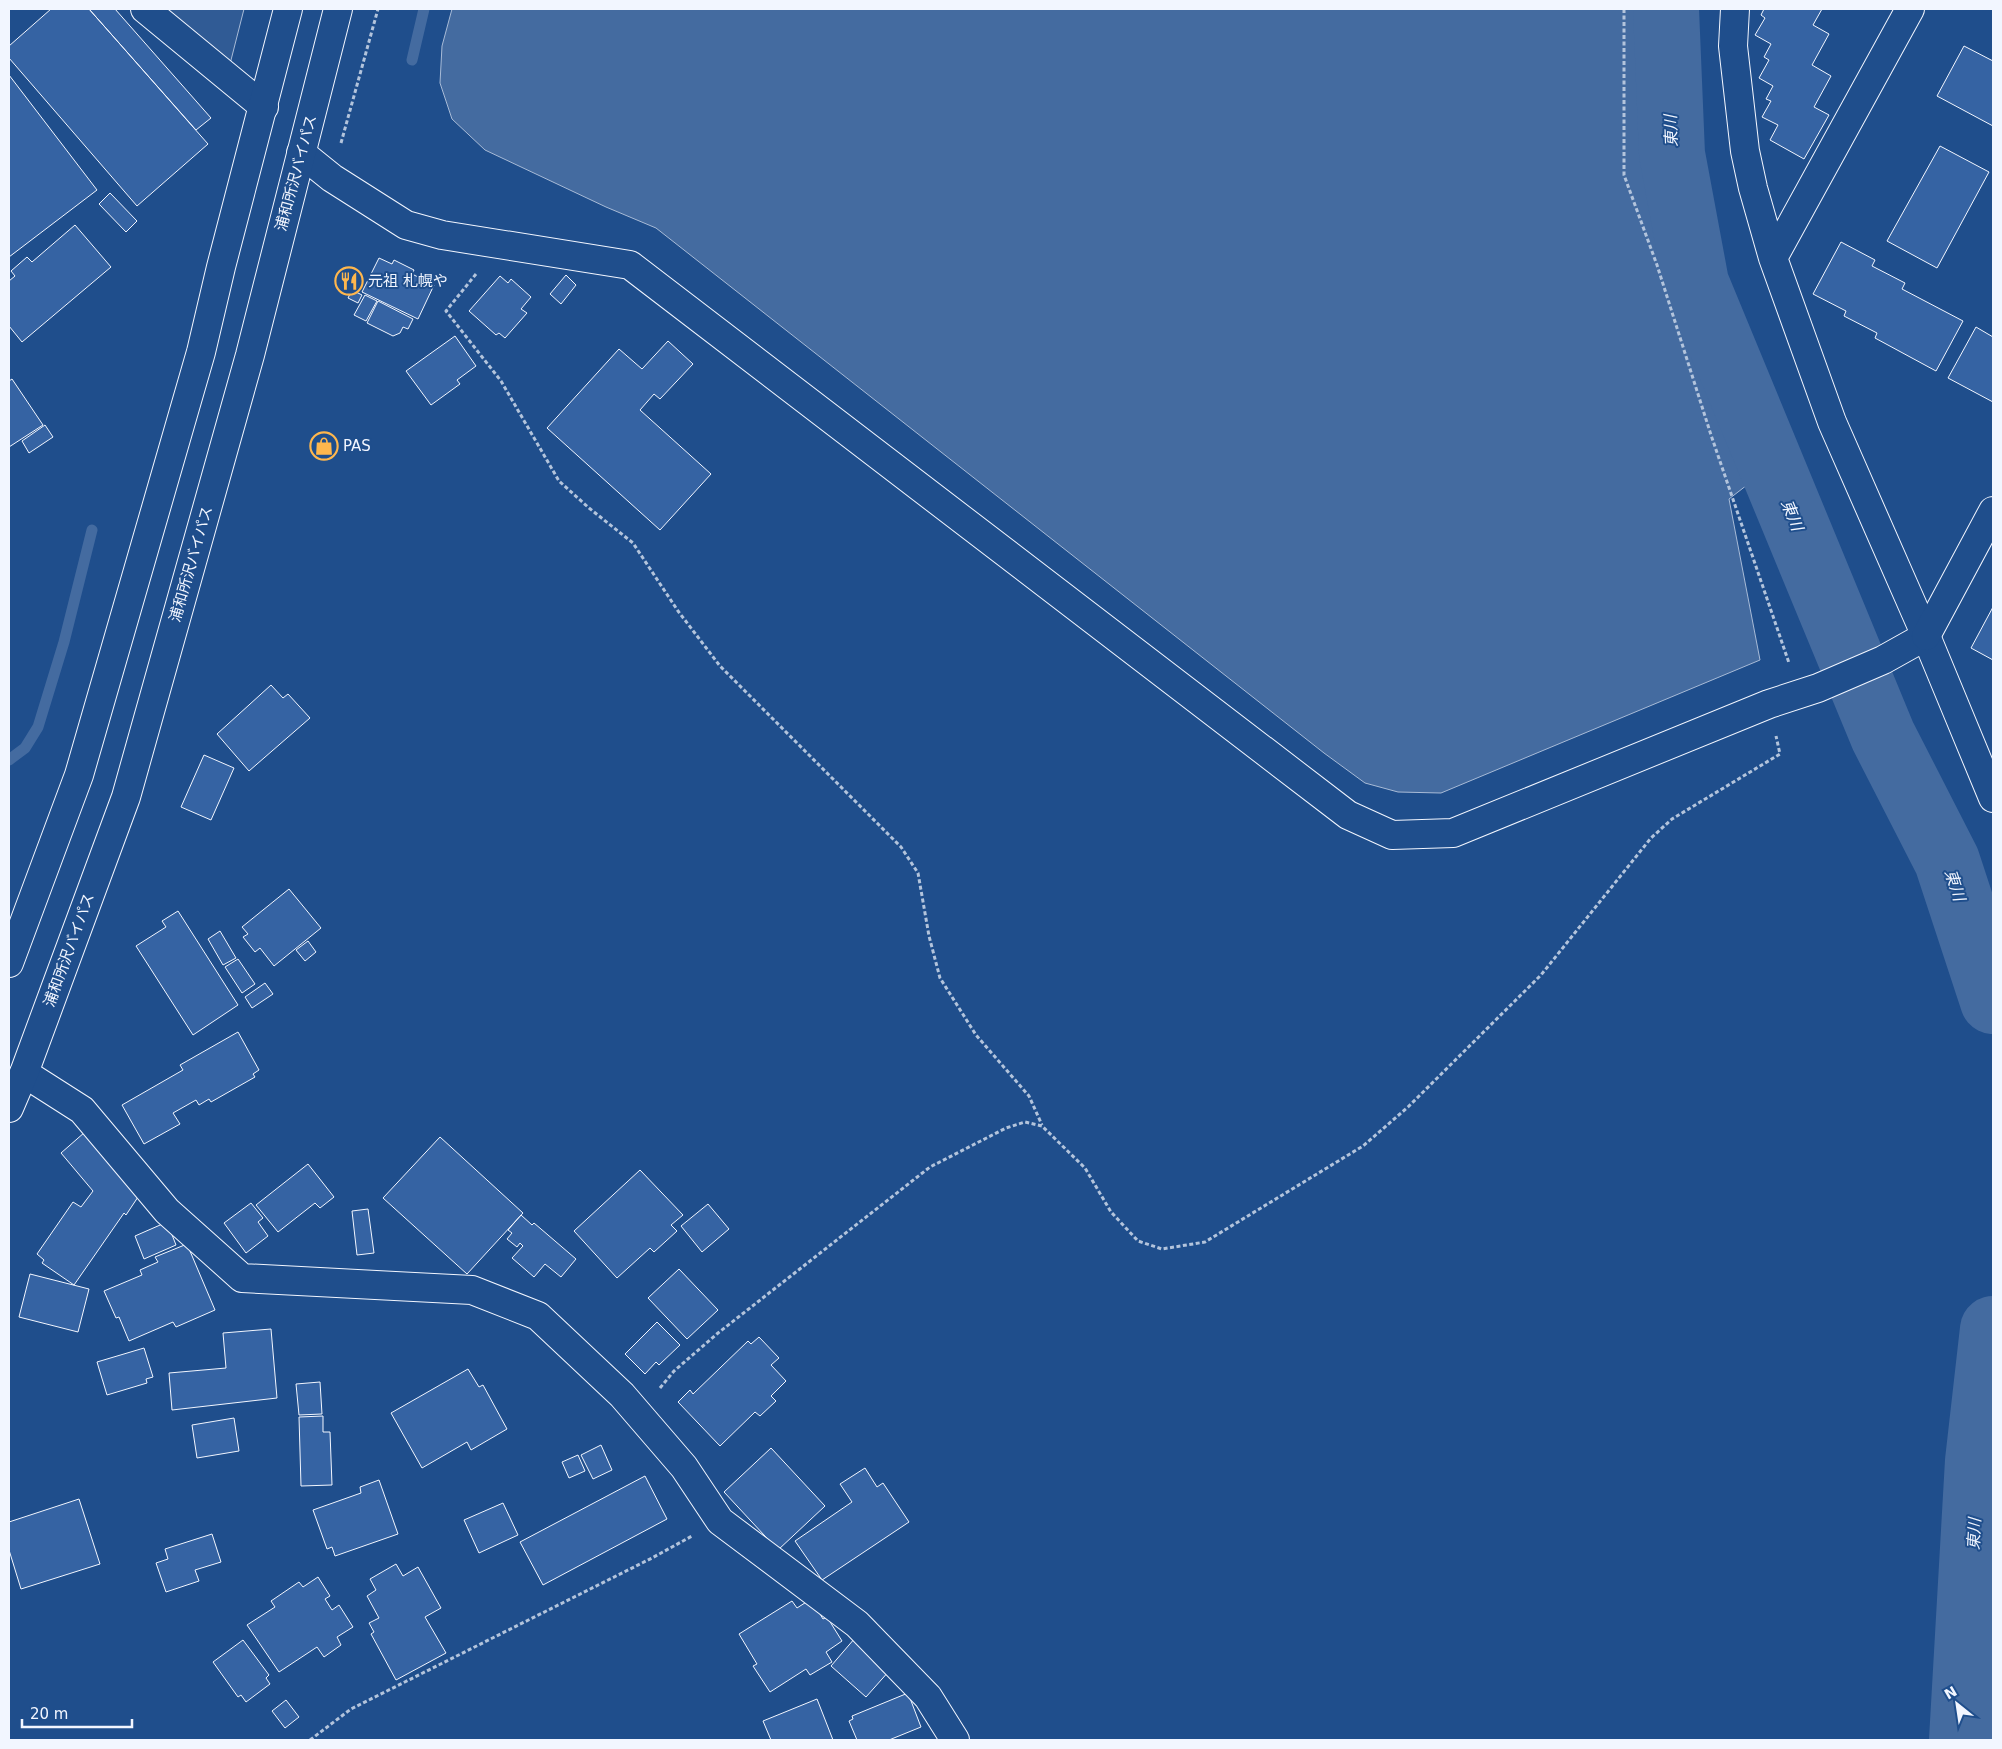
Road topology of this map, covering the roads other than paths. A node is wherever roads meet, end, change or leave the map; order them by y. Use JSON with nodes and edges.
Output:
{"nodes":[{"id":1,"x":145,"y":9,"type":"edge"},
{"id":2,"x":288,"y":9,"type":"edge"},
{"id":3,"x":338,"y":9,"type":"edge"},
{"id":4,"x":1735,"y":9,"type":"edge"},
{"id":5,"x":1910,"y":9,"type":"edge"},
{"id":6,"x":264,"y":108,"type":"junction"},
{"id":7,"x":301,"y":153,"type":"junction"},
{"id":8,"x":1773,"y":258,"type":"junction"},
{"id":9,"x":1993,"y":511,"type":"edge"},
{"id":10,"x":1926,"y":636,"type":"junction"},
{"id":11,"x":1993,"y":798,"type":"edge"},
{"id":12,"x":9,"y":963,"type":"edge"},
{"id":13,"x":24,"y":1073,"type":"junction"},
{"id":14,"x":9,"y":1108,"type":"edge"},
{"id":15,"x":955,"y":1740,"type":"edge"}],
"edges":[{"from":1,"to":6,"type":"main road"},
{"from":2,"to":6,"type":"main road"},
{"from":3,"to":7,"type":"main road","name":"浦和所沢バイパス"},
{"from":4,"to":8,"type":"main road"},
{"from":5,"to":8,"type":"main road"},
{"from":6,"to":12,"type":"main road"},
{"from":7,"to":10,"type":"main road"},
{"from":7,"to":13,"type":"main road","name":"浦和所沢バイパス"},
{"from":8,"to":10,"type":"main road"},
{"from":9,"to":10,"type":"main road"},
{"from":10,"to":11,"type":"main road"},
{"from":13,"to":14,"type":"main road","name":"浦和所沢バイパス"},
{"from":13,"to":15,"type":"main road"}]}
